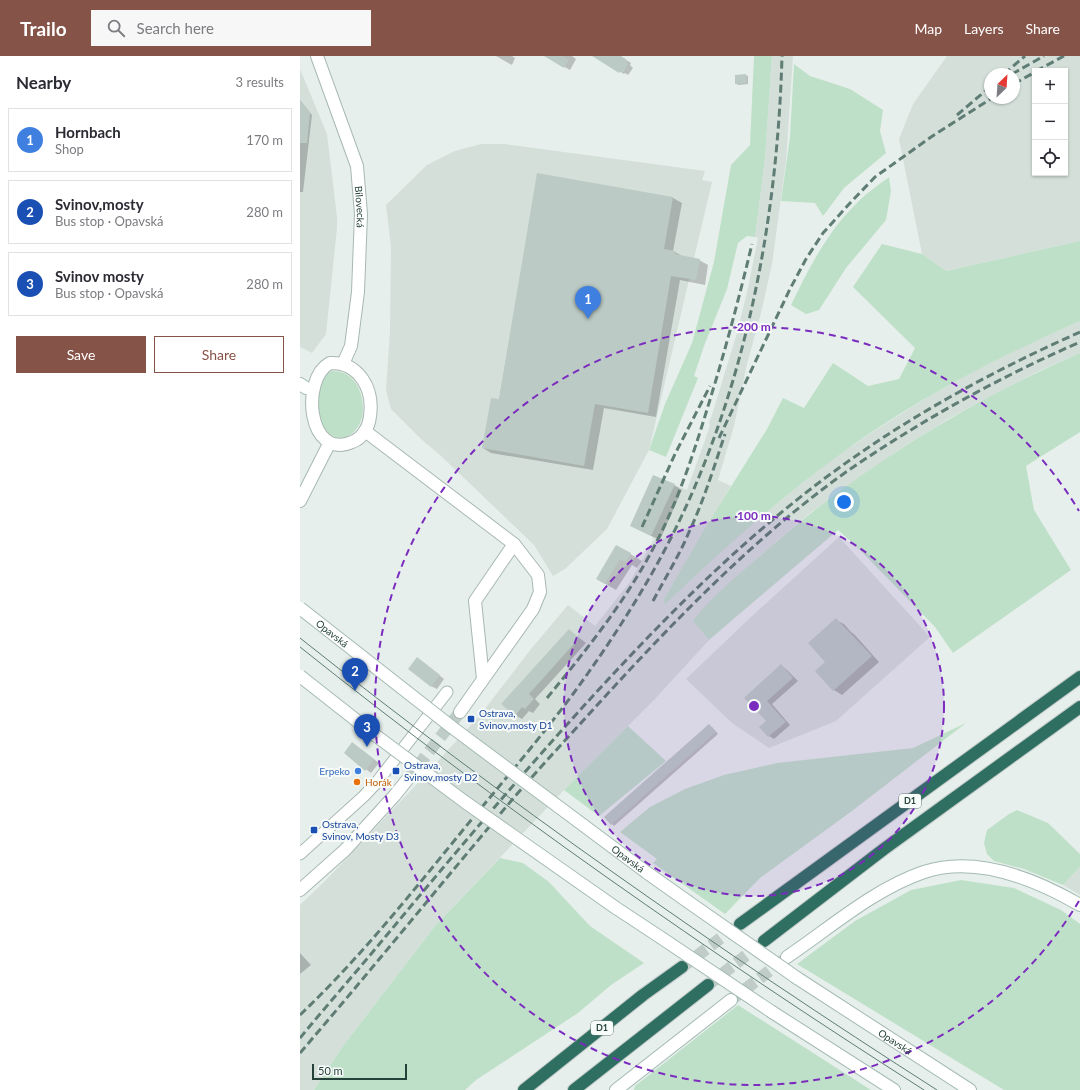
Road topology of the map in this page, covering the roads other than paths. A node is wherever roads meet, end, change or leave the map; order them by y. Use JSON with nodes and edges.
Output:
{"nodes":[{"id":1,"x":317,"y":56,"type":"edge"},
{"id":2,"x":343,"y":364,"type":"junction"},
{"id":3,"x":303,"y":386,"type":"edge"},
{"id":4,"x":365,"y":431,"type":"junction"},
{"id":5,"x":329,"y":444,"type":"junction"},
{"id":6,"x":300,"y":501,"type":"edge"},
{"id":7,"x":514,"y":544,"type":"junction"},
{"id":8,"x":300,"y":608,"type":"edge"},
{"id":9,"x":300,"y":676,"type":"edge"},
{"id":10,"x":1080,"y":677,"type":"edge"},
{"id":11,"x":483,"y":679,"type":"junction"},
{"id":12,"x":447,"y":692,"type":"dead end"},
{"id":13,"x":1080,"y":707,"type":"edge"},
{"id":14,"x":460,"y":712,"type":"tunnel mouth"},
{"id":15,"x":407,"y":780,"type":"tunnel mouth"},
{"id":16,"x":300,"y":854,"type":"edge"},
{"id":17,"x":300,"y":890,"type":"edge"},
{"id":18,"x":1080,"y":905,"type":"edge"},
{"id":19,"x":740,"y":924,"type":"tunnel mouth"},
{"id":20,"x":764,"y":941,"type":"tunnel mouth"},
{"id":21,"x":787,"y":957,"type":"tunnel mouth"},
{"id":22,"x":682,"y":967,"type":"tunnel mouth"},
{"id":23,"x":708,"y":985,"type":"tunnel mouth"},
{"id":24,"x":731,"y":1000,"type":"tunnel mouth"},
{"id":25,"x":524,"y":1090,"type":"edge"},
{"id":26,"x":574,"y":1090,"type":"edge"},
{"id":27,"x":616,"y":1090,"type":"edge"},
{"id":28,"x":894,"y":1090,"type":"edge"},
{"id":29,"x":970,"y":1090,"type":"edge"}],
"edges":[{"from":1,"to":2,"type":"main road","name":"Bílovecká"},
{"from":2,"to":3,"type":"main road"},
{"from":2,"to":4,"type":"main road"},
{"from":3,"to":5,"type":"main road"},
{"from":4,"to":5,"type":"main road"},
{"from":4,"to":7,"type":"main road"},
{"from":5,"to":6,"type":"main road"},
{"from":7,"to":11,"type":"main road"},
{"from":7,"to":11,"type":"main road"},
{"from":8,"to":29,"type":"main road","name":"Opavská","bridge":true},
{"from":9,"to":28,"type":"main road","bridge":true},
{"from":10,"to":19,"type":"highway","number":"D1"},
{"from":11,"to":14,"type":"main road"},
{"from":12,"to":16,"type":"street"},
{"from":13,"to":20,"type":"highway","number":"D1"},
{"from":15,"to":17,"type":"main road"},
{"from":18,"to":21,"type":"main road"},
{"from":22,"to":25,"type":"highway","number":"D1"},
{"from":23,"to":26,"type":"highway"},
{"from":24,"to":27,"type":"main road"}]}
